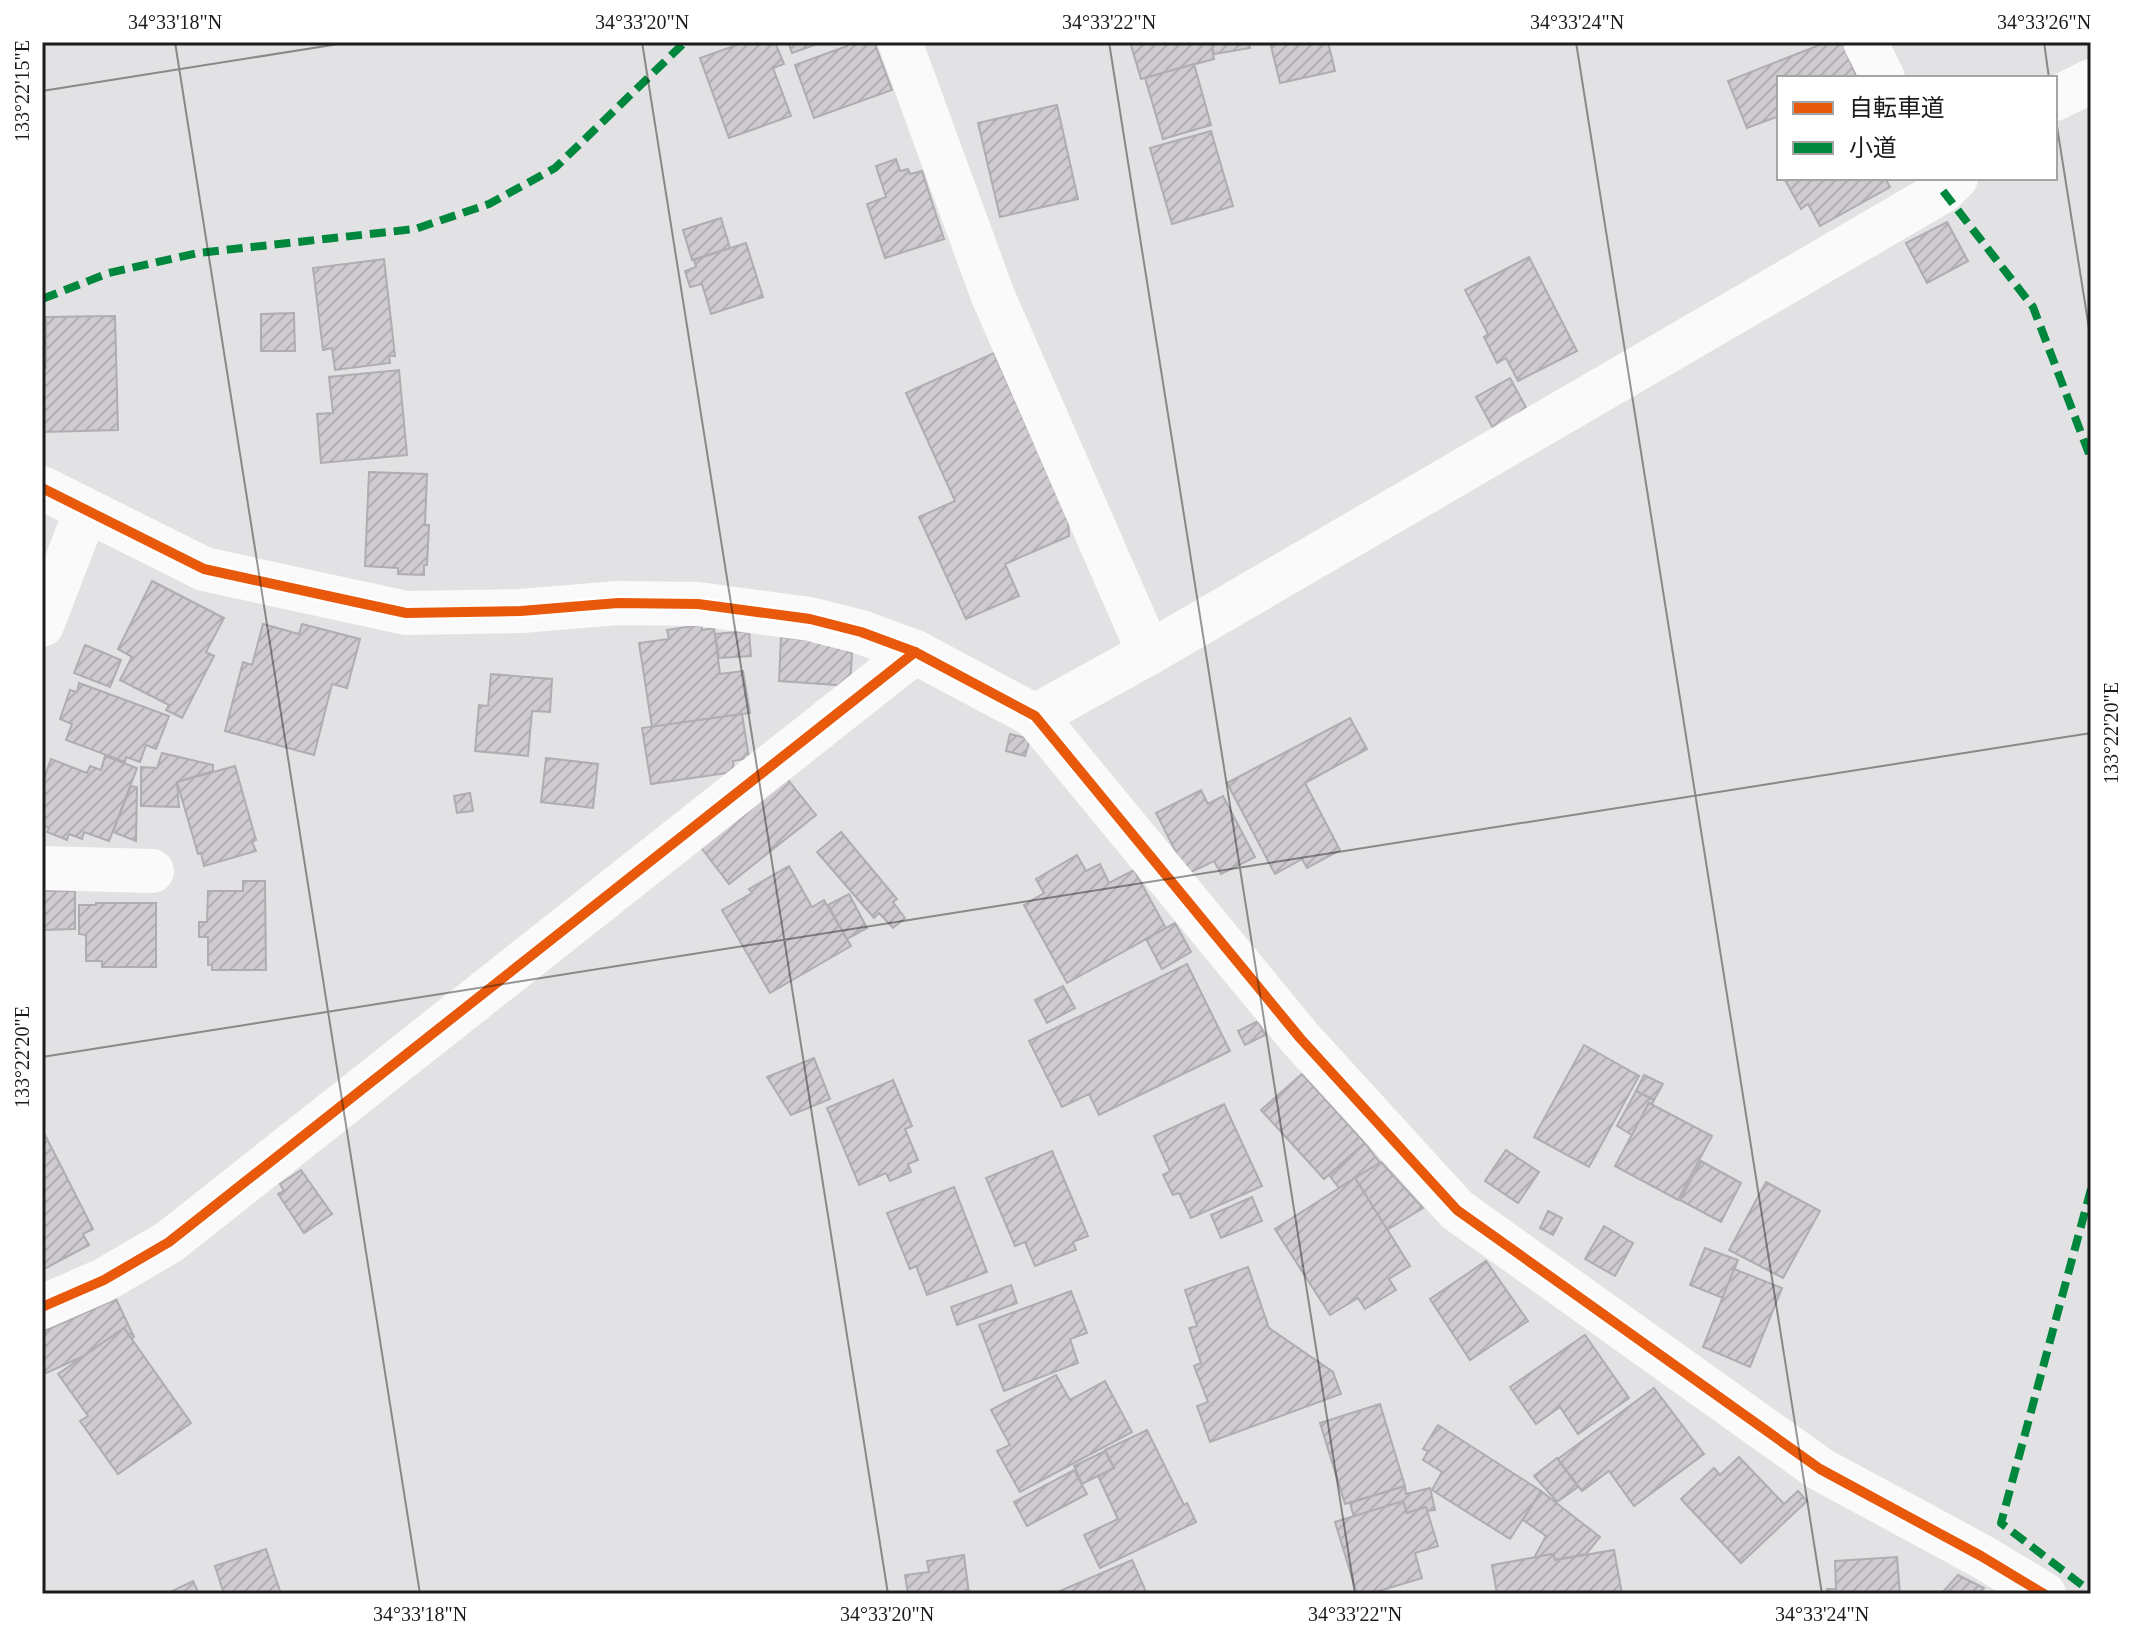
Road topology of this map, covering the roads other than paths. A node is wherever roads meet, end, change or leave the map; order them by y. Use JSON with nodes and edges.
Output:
{"nodes":[{"id":1,"x":900,"y":42,"type":"edge"},
{"id":2,"x":1865,"y":42,"type":"edge"},
{"id":3,"x":1882,"y":76,"type":"edge"},
{"id":4,"x":2091,"y":81,"type":"edge"},
{"id":5,"x":2057,"y":98,"type":"edge"},
{"id":6,"x":1945,"y":182,"type":"edge"},
{"id":7,"x":42,"y":488,"type":"edge"},
{"id":8,"x":86,"y":511,"type":"junction"},
{"id":9,"x":42,"y":625,"type":"edge"},
{"id":10,"x":915,"y":652,"type":"junction"},
{"id":11,"x":1149,"y":653,"type":"junction"},
{"id":12,"x":1035,"y":716,"type":"junction"},
{"id":13,"x":42,"y":868,"type":"edge"},
{"id":14,"x":152,"y":871,"type":"dead end"},
{"id":15,"x":42,"y":1307,"type":"edge"},
{"id":16,"x":2044,"y":1594,"type":"edge"}],
"edges":[{"from":1,"to":11,"type":"street"},
{"from":2,"to":3,"type":"street"},
{"from":4,"to":5,"type":"street"},
{"from":6,"to":11,"type":"street"},
{"from":7,"to":8,"type":"street"},
{"from":8,"to":9,"type":"street"},
{"from":8,"to":10,"type":"street"},
{"from":10,"to":12,"type":"street"},
{"from":10,"to":15,"type":"street"},
{"from":11,"to":12,"type":"street"},
{"from":12,"to":16,"type":"street"},
{"from":13,"to":14,"type":"street"}]}
